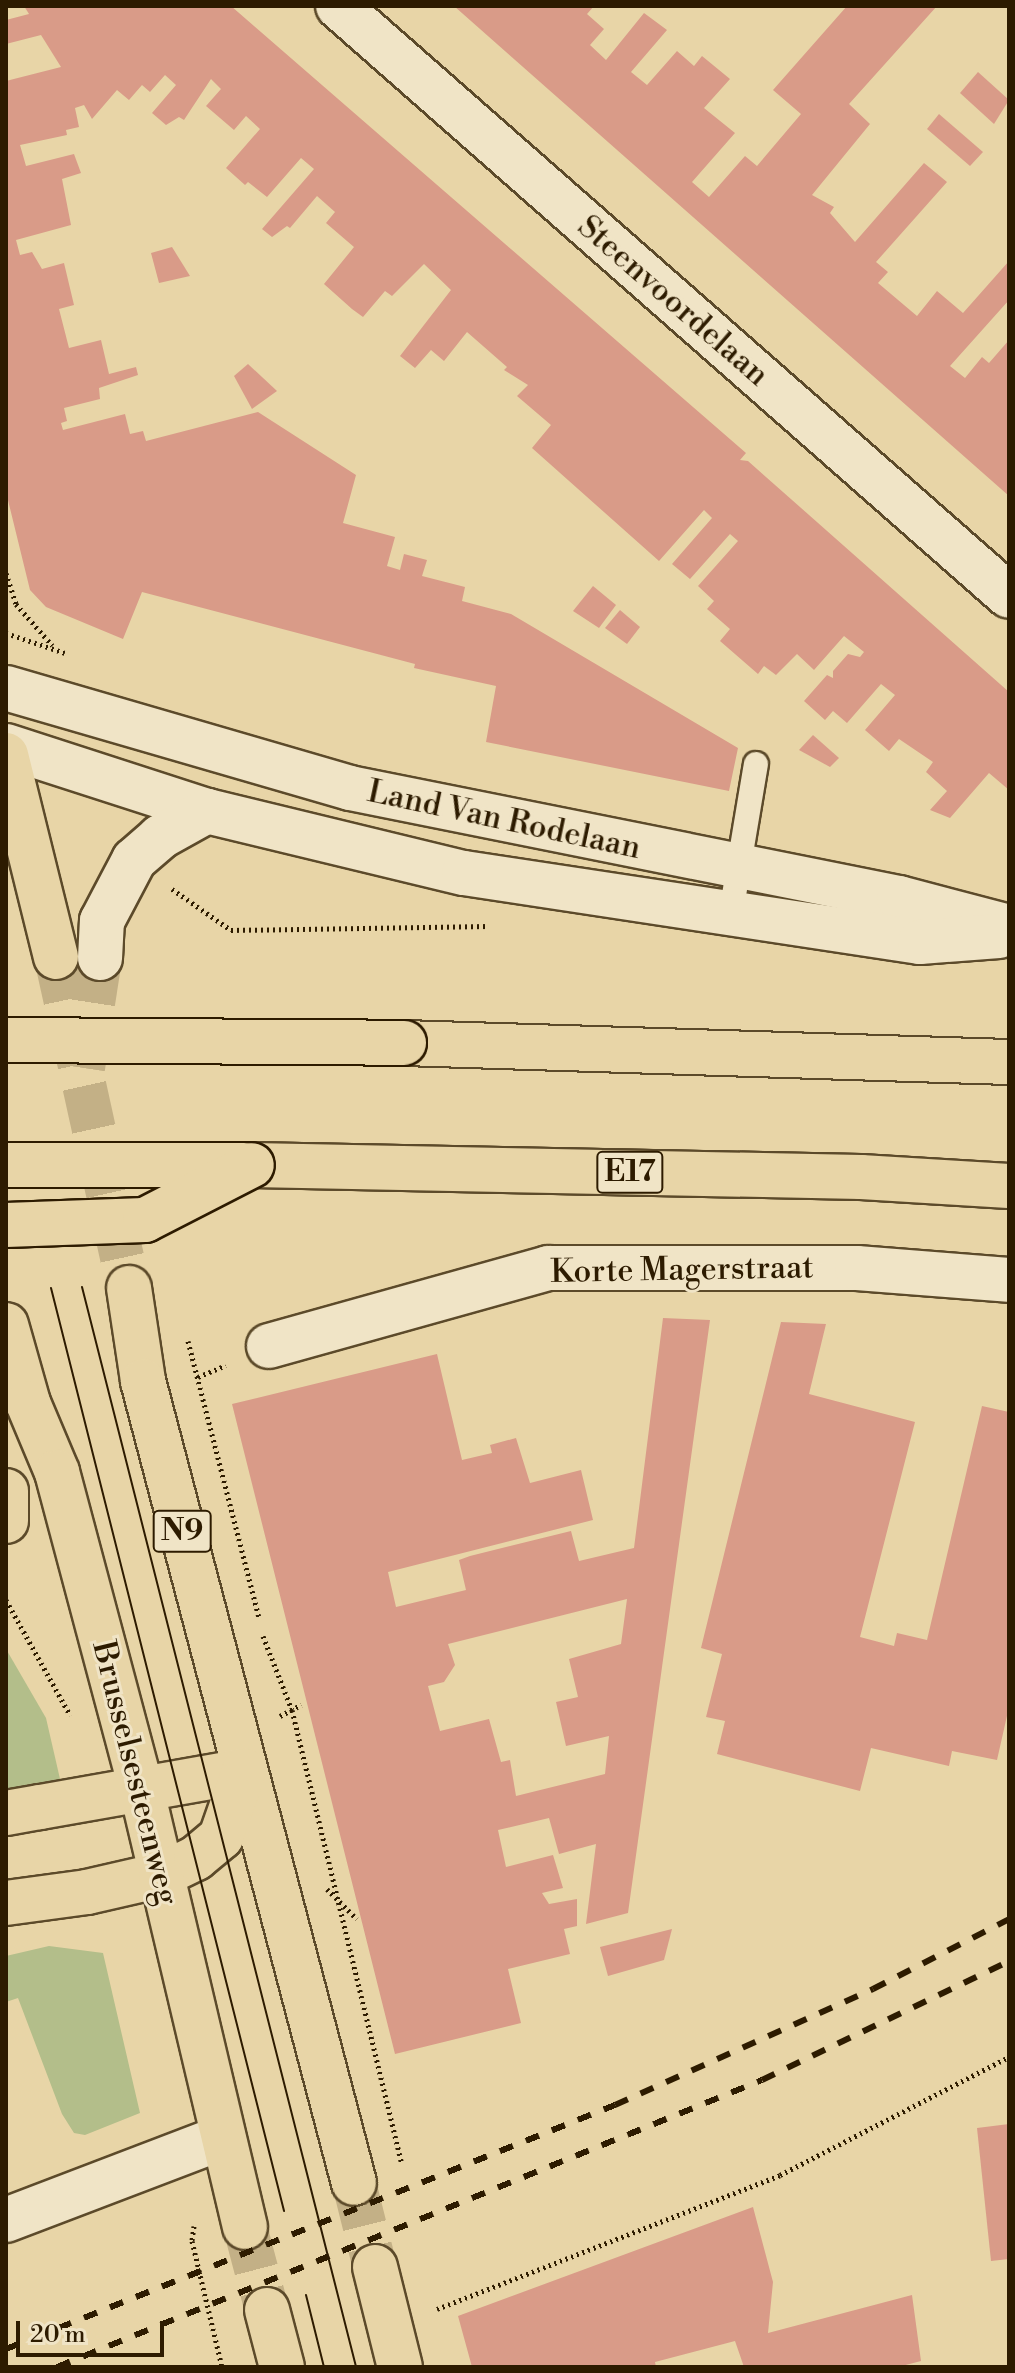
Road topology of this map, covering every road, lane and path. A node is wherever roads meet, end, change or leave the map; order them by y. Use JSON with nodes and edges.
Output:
{"nodes":[{"id":1,"x":338,"y":6,"type":"edge"},
{"id":2,"x":6,"y":573,"type":"edge"},
{"id":3,"x":1009,"y":596,"type":"edge"},
{"id":4,"x":6,"y":633,"type":"edge"},
{"id":5,"x":53,"y":646,"type":"junction"},
{"id":6,"x":72,"y":658,"type":"dead end"},
{"id":7,"x":6,"y":688,"type":"edge"},
{"id":8,"x":6,"y":746,"type":"edge"},
{"id":9,"x":6,"y":755,"type":"edge"},
{"id":10,"x":756,"y":764,"type":"dead end"},
{"id":11,"x":207,"y":811,"type":"junction"},
{"id":12,"x":739,"y":868,"type":"junction"},
{"id":13,"x":178,"y":893,"type":"dead end"},
{"id":14,"x":731,"y":913,"type":"junction"},
{"id":15,"x":495,"y":924,"type":"dead end"},
{"id":16,"x":1009,"y":927,"type":"edge"},
{"id":17,"x":1009,"y":935,"type":"edge"},
{"id":18,"x":56,"y":957,"type":"tunnel mouth"},
{"id":19,"x":100,"y":958,"type":"tunnel mouth"},
{"id":20,"x":6,"y":1040,"type":"edge"},
{"id":21,"x":1009,"y":1062,"type":"edge"},
{"id":22,"x":6,"y":1165,"type":"edge"},
{"id":23,"x":252,"y":1165,"type":"junction"},
{"id":24,"x":1009,"y":1186,"type":"edge"},
{"id":25,"x":6,"y":1225,"type":"edge"},
{"id":26,"x":1009,"y":1280,"type":"edge"},
{"id":27,"x":129,"y":1288,"type":"tunnel mouth"},
{"id":28,"x":6,"y":1325,"type":"edge"},
{"id":29,"x":186,"y":1333,"type":"dead end"},
{"id":30,"x":269,"y":1346,"type":"dead end"},
{"id":31,"x":6,"y":1491,"type":"edge"},
{"id":32,"x":6,"y":1521,"type":"edge"},
{"id":33,"x":6,"y":1600,"type":"edge"},
{"id":34,"x":301,"y":1705,"type":"dead end"},
{"id":35,"x":292,"y":1710,"type":"junction"},
{"id":36,"x":276,"y":1718,"type":"dead end"},
{"id":37,"x":73,"y":1720,"type":"dead end"},
{"id":38,"x":244,"y":1771,"type":"junction"},
{"id":39,"x":141,"y":1787,"type":"junction"},
{"id":40,"x":23,"y":1810,"type":"edge"},
{"id":41,"x":161,"y":1875,"type":"junction"},
{"id":42,"x":320,"y":1882,"type":"dead end"},
{"id":43,"x":6,"y":1903,"type":"edge"},
{"id":44,"x":341,"y":1904,"type":"junction"},
{"id":45,"x":357,"y":1919,"type":"dead end"},
{"id":46,"x":1009,"y":2057,"type":"edge"},
{"id":47,"x":221,"y":2138,"type":"junction"},
{"id":48,"x":402,"y":2164,"type":"dead end"},
{"id":49,"x":354,"y":2183,"type":"tunnel mouth"},
{"id":50,"x":195,"y":2212,"type":"dead end"},
{"id":51,"x":6,"y":2220,"type":"edge"},
{"id":52,"x":245,"y":2227,"type":"tunnel mouth"},
{"id":53,"x":375,"y":2267,"type":"tunnel mouth"},
{"id":54,"x":437,"y":2309,"type":"dead end"},
{"id":55,"x":267,"y":2310,"type":"tunnel mouth"},
{"id":56,"x":222,"y":2367,"type":"edge"},
{"id":57,"x":282,"y":2367,"type":"edge"},
{"id":58,"x":400,"y":2367,"type":"edge"}],
"edges":[{"from":1,"to":3,"type":"street","name":"Steenvoordelaan"},
{"from":2,"to":5,"type":"path"},
{"from":4,"to":5,"type":"path"},
{"from":5,"to":6,"type":"path"},
{"from":7,"to":12,"type":"street","name":"Land Van Rodelaan"},
{"from":8,"to":11,"type":"street","name":"Land Van Rodelaan"},
{"from":9,"to":18,"type":"main road"},
{"from":10,"to":12,"type":"lane"},
{"from":11,"to":14,"type":"street","name":"Land Van Rodelaan"},
{"from":11,"to":19,"type":"street"},
{"from":12,"to":14,"type":"lane"},
{"from":12,"to":16,"type":"street","name":"Land Van Rodelaan"},
{"from":13,"to":15,"type":"path"},
{"from":14,"to":17,"type":"street","name":"Land Van Rodelaan"},
{"from":20,"to":21,"type":"main road","bridge":true},
{"from":22,"to":23,"type":"main road","number":"E17","bridge":true},
{"from":23,"to":24,"type":"main road","number":"E17"},
{"from":23,"to":25,"type":"main road","bridge":true},
{"from":26,"to":30,"type":"street","name":"Korte Magerstraat"},
{"from":27,"to":38,"type":"main road","number":"N9"},
{"from":28,"to":39,"type":"main road","name":"Brusselsesteenweg"},
{"from":29,"to":35,"type":"path"},
{"from":31,"to":32,"type":"main road"},
{"from":33,"to":37,"type":"path"},
{"from":34,"to":35,"type":"path"},
{"from":35,"to":36,"type":"path"},
{"from":35,"to":44,"type":"path"},
{"from":38,"to":39,"type":"main road"},
{"from":38,"to":41,"type":"main road"},
{"from":38,"to":49,"type":"main road","number":"N9"},
{"from":39,"to":40,"type":"main road"},
{"from":39,"to":41,"type":"main road","name":"Brusselsesteenweg"},
{"from":41,"to":43,"type":"main road"},
{"from":41,"to":47,"type":"main road","name":"Brusselsesteenweg"},
{"from":42,"to":44,"type":"path"},
{"from":44,"to":45,"type":"path"},
{"from":44,"to":48,"type":"path"},
{"from":46,"to":54,"type":"path"},
{"from":47,"to":51,"type":"street"},
{"from":47,"to":52,"type":"main road","name":"Brusselsesteenweg"},
{"from":50,"to":56,"type":"path"},
{"from":53,"to":58,"type":"main road"},
{"from":55,"to":57,"type":"main road"}]}
